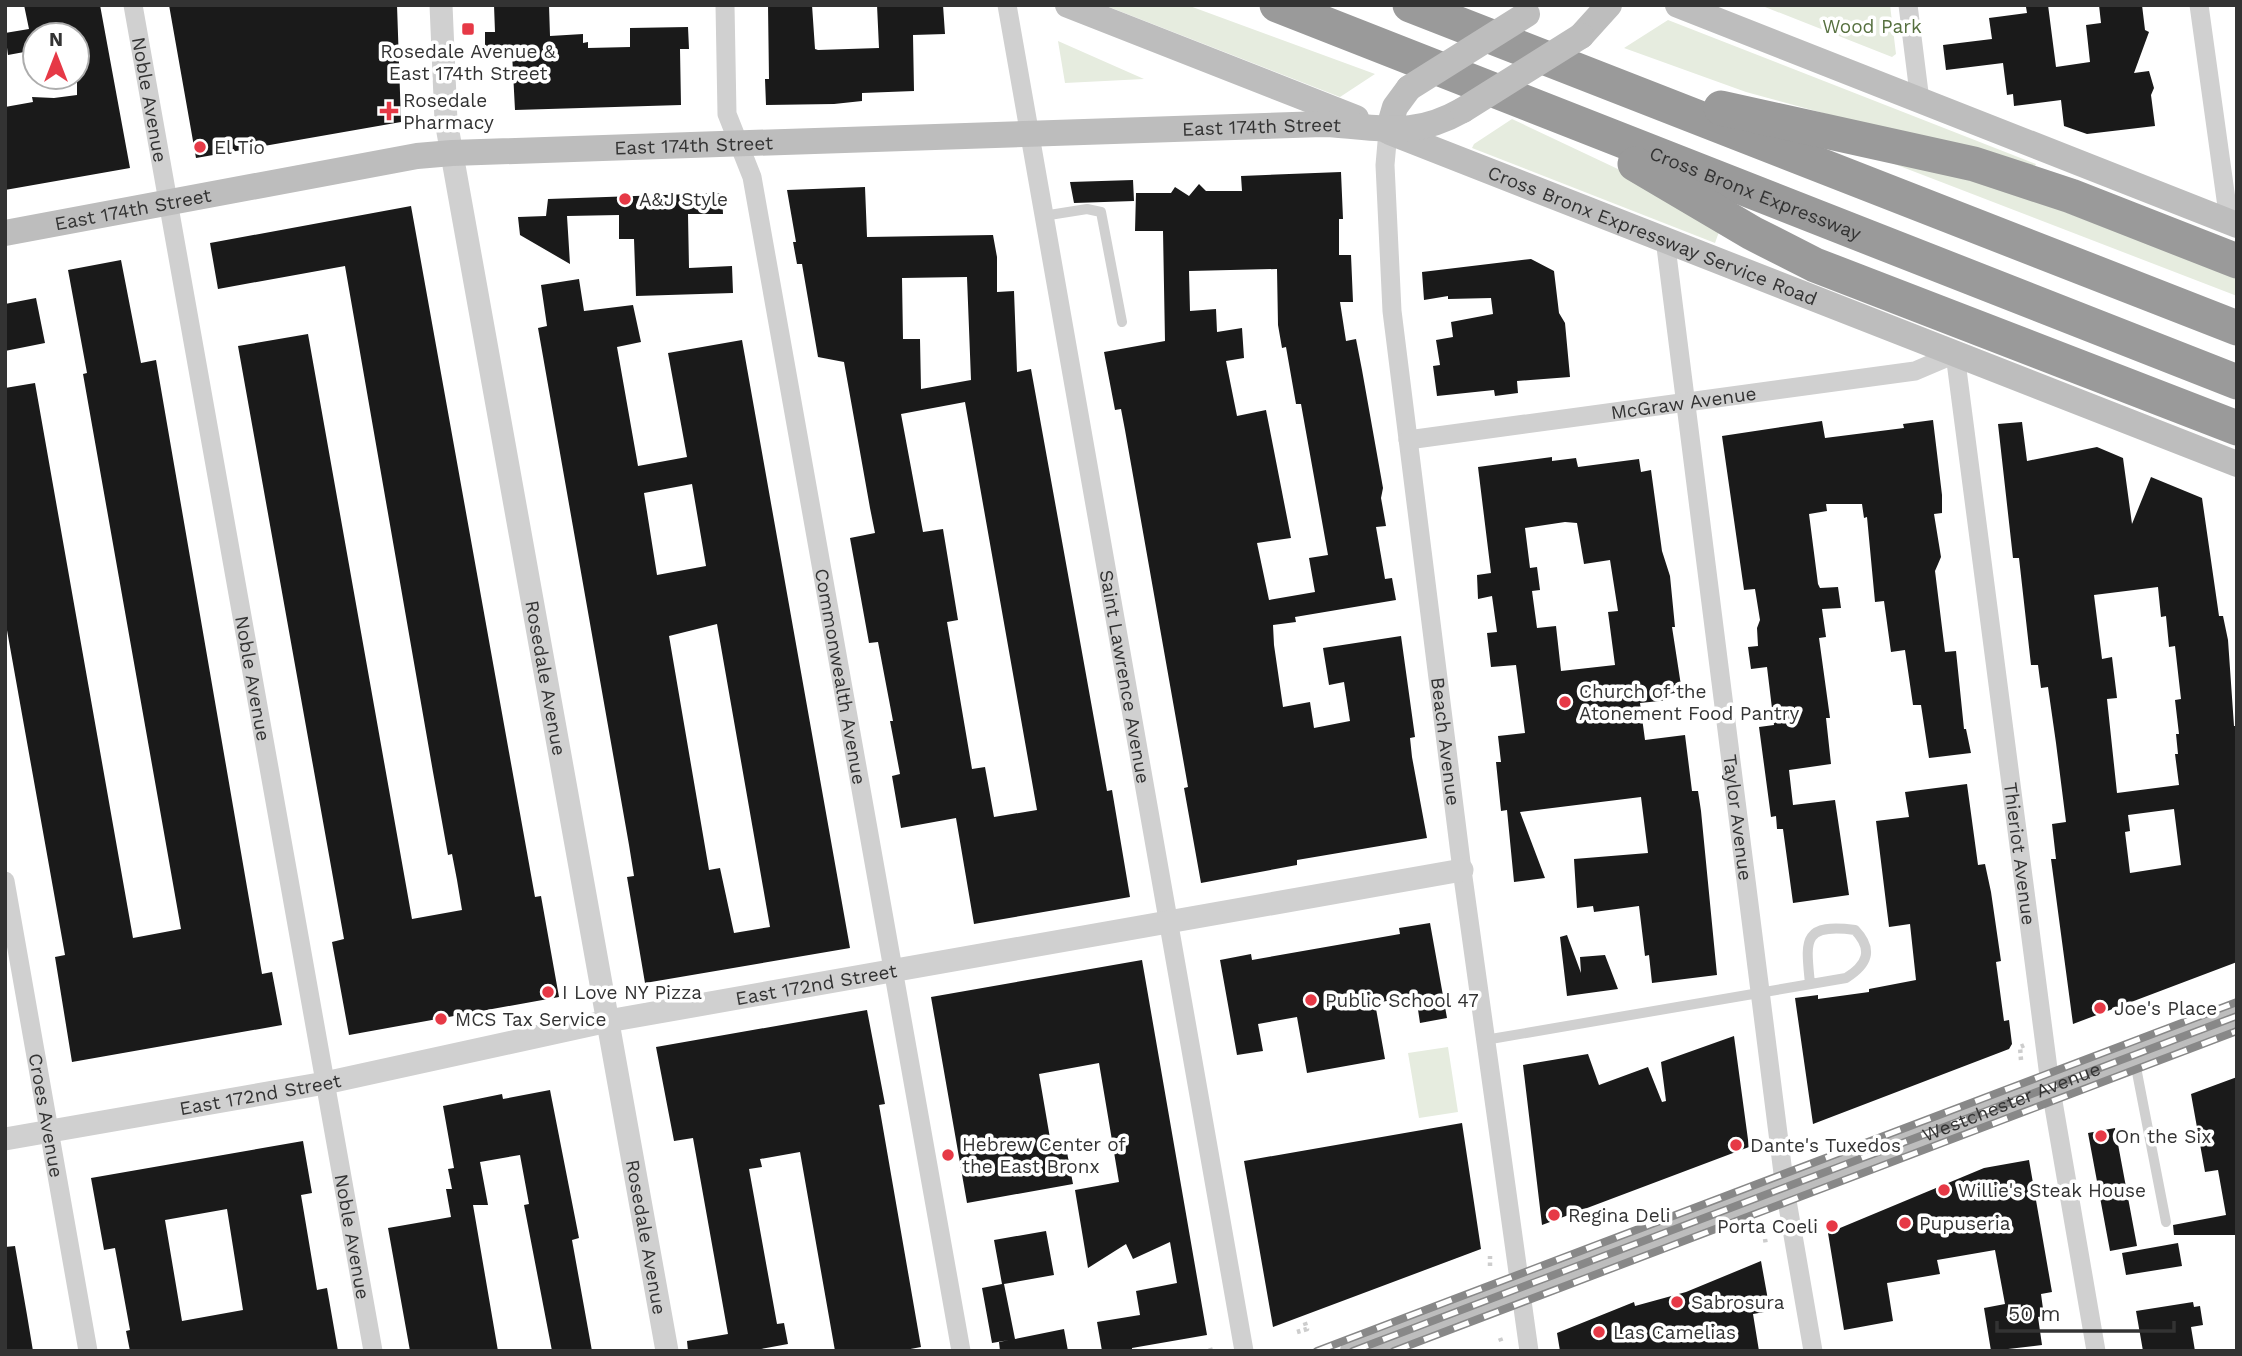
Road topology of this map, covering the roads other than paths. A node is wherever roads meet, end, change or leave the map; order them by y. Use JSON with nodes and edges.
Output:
{"nodes":[{"id":1,"x":133,"y":5,"type":"edge"},
{"id":2,"x":441,"y":5,"type":"edge"},
{"id":3,"x":725,"y":5,"type":"edge"},
{"id":4,"x":1007,"y":5,"type":"edge"},
{"id":5,"x":1068,"y":5,"type":"edge"},
{"id":6,"x":1276,"y":5,"type":"edge"},
{"id":7,"x":1410,"y":5,"type":"edge"},
{"id":8,"x":1609,"y":5,"type":"edge"},
{"id":9,"x":1678,"y":5,"type":"edge"},
{"id":10,"x":1908,"y":5,"type":"edge"},
{"id":11,"x":2199,"y":5,"type":"edge"},
{"id":12,"x":1534,"y":10,"type":"edge"},
{"id":13,"x":1438,"y":13,"type":"edge"},
{"id":14,"x":1619,"y":86,"type":"junction"},
{"id":15,"x":1920,"y":101,"type":"junction"},
{"id":16,"x":1541,"y":109,"type":"junction"},
{"id":17,"x":1388,"y":131,"type":"junction"},
{"id":18,"x":1029,"y":134,"type":"junction"},
{"id":19,"x":738,"y":144,"type":"junction"},
{"id":20,"x":452,"y":153,"type":"junction"},
{"id":21,"x":168,"y":202,"type":"junction"},
{"id":22,"x":1043,"y":216,"type":"junction"},
{"id":23,"x":2233,"y":223,"type":"edge"},
{"id":24,"x":5,"y":233,"type":"edge"},
{"id":25,"x":1665,"y":239,"type":"junction"},
{"id":26,"x":2237,"y":261,"type":"edge"},
{"id":27,"x":1122,"y":322,"type":"dead end"},
{"id":28,"x":2237,"y":328,"type":"edge"},
{"id":29,"x":1955,"y":354,"type":"junction"},
{"id":30,"x":2237,"y":382,"type":"edge"},
{"id":31,"x":1686,"y":402,"type":"junction"},
{"id":32,"x":2237,"y":429,"type":"edge"},
{"id":33,"x":1408,"y":440,"type":"junction"},
{"id":34,"x":2237,"y":464,"type":"edge"},
{"id":35,"x":1462,"y":870,"type":"junction"},
{"id":36,"x":5,"y":881,"type":"edge"},
{"id":37,"x":1168,"y":922,"type":"junction"},
{"id":38,"x":894,"y":970,"type":"junction"},
{"id":39,"x":1811,"y":984,"type":"junction"},
{"id":40,"x":1760,"y":994,"type":"junction"},
{"id":41,"x":2237,"y":1014,"type":"edge"},
{"id":42,"x":608,"y":1021,"type":"junction"},
{"id":43,"x":1485,"y":1040,"type":"junction"},
{"id":44,"x":2134,"y":1053,"type":"junction"},
{"id":45,"x":326,"y":1083,"type":"junction"},
{"id":46,"x":2050,"y":1084,"type":"junction"},
{"id":47,"x":49,"y":1131,"type":"junction"},
{"id":48,"x":5,"y":1139,"type":"edge"},
{"id":49,"x":1785,"y":1189,"type":"junction"},
{"id":50,"x":2166,"y":1222,"type":"dead end"},
{"id":51,"x":1519,"y":1290,"type":"junction"},
{"id":52,"x":88,"y":1351,"type":"edge"},
{"id":53,"x":373,"y":1351,"type":"edge"},
{"id":54,"x":667,"y":1351,"type":"edge"},
{"id":55,"x":961,"y":1351,"type":"edge"},
{"id":56,"x":1244,"y":1351,"type":"edge"},
{"id":57,"x":1353,"y":1351,"type":"edge"},
{"id":58,"x":1530,"y":1351,"type":"edge"},
{"id":59,"x":1813,"y":1351,"type":"edge"},
{"id":60,"x":2096,"y":1351,"type":"edge"}],
"edges":[{"from":1,"to":21,"type":"street","name":"Noble Avenue"},
{"from":2,"to":20,"type":"street","name":"Rosedale Avenue"},
{"from":3,"to":19,"type":"street","name":"Commonwealth Avenue"},
{"from":4,"to":18,"type":"street","name":"Saint Lawrence Avenue"},
{"from":5,"to":17,"type":"main road","name":"Cross Bronx Expressway Service Road"},
{"from":6,"to":16,"type":"highway","name":"Cross Bronx Expressway"},
{"from":7,"to":13,"type":"highway"},
{"from":8,"to":17,"type":"main road","name":"East 174th Street","bridge":true},
{"from":9,"to":15,"type":"main road"},
{"from":10,"to":15,"type":"street"},
{"from":11,"to":23,"type":"street"},
{"from":12,"to":17,"type":"main road","bridge":true},
{"from":13,"to":14,"type":"highway"},
{"from":14,"to":26,"type":"highway"},
{"from":14,"to":28,"type":"highway"},
{"from":15,"to":23,"type":"main road"},
{"from":16,"to":30,"type":"highway","name":"Cross Bronx Expressway"},
{"from":16,"to":32,"type":"highway"},
{"from":17,"to":18,"type":"main road","name":"East 174th Street"},
{"from":17,"to":25,"type":"main road","name":"Cross Bronx Expressway Service Road"},
{"from":17,"to":33,"type":"street","name":"Beach Avenue"},
{"from":18,"to":19,"type":"main road","name":"East 174th Street"},
{"from":18,"to":22,"type":"street","name":"Saint Lawrence Avenue"},
{"from":19,"to":20,"type":"main road","name":"East 174th Street"},
{"from":19,"to":38,"type":"street","name":"Commonwealth Avenue"},
{"from":20,"to":21,"type":"main road","name":"East 174th Street"},
{"from":20,"to":42,"type":"street","name":"Rosedale Avenue"},
{"from":21,"to":24,"type":"main road","name":"East 174th Street"},
{"from":21,"to":45,"type":"street","name":"Noble Avenue"},
{"from":22,"to":27,"type":"lane"},
{"from":22,"to":37,"type":"street","name":"Saint Lawrence Avenue"},
{"from":25,"to":29,"type":"main road","name":"Cross Bronx Expressway Service Road"},
{"from":25,"to":31,"type":"street","name":"Taylor Avenue"},
{"from":29,"to":31,"type":"street","name":"McGraw Avenue"},
{"from":29,"to":34,"type":"main road","name":"Cross Bronx Expressway Service Road"},
{"from":29,"to":46,"type":"street","name":"Thieriot Avenue"},
{"from":31,"to":33,"type":"street","name":"McGraw Avenue"},
{"from":31,"to":40,"type":"street","name":"Taylor Avenue"},
{"from":33,"to":35,"type":"street","name":"Beach Avenue"},
{"from":35,"to":37,"type":"street","name":"East 172nd Street"},
{"from":35,"to":43,"type":"street","name":"Beach Avenue"},
{"from":36,"to":47,"type":"street","name":"Croes Avenue"},
{"from":37,"to":38,"type":"street","name":"East 172nd Street"},
{"from":37,"to":56,"type":"street","name":"Saint Lawrence Avenue"},
{"from":38,"to":42,"type":"street","name":"East 172nd Street"},
{"from":38,"to":55,"type":"street","name":"Commonwealth Avenue"},
{"from":39,"to":39,"type":"lane"},
{"from":39,"to":40,"type":"lane"},
{"from":40,"to":43,"type":"lane"},
{"from":40,"to":49,"type":"street","name":"Taylor Avenue"},
{"from":41,"to":44,"type":"main road","name":"Westchester Avenue"},
{"from":42,"to":45,"type":"street","name":"East 172nd Street"},
{"from":42,"to":54,"type":"street","name":"Rosedale Avenue"},
{"from":43,"to":51,"type":"street","name":"Beach Avenue"},
{"from":44,"to":46,"type":"main road","name":"Westchester Avenue"},
{"from":44,"to":50,"type":"lane"},
{"from":45,"to":47,"type":"street","name":"East 172nd Street"},
{"from":45,"to":53,"type":"street","name":"Noble Avenue"},
{"from":46,"to":49,"type":"main road","name":"Westchester Avenue"},
{"from":46,"to":60,"type":"street","name":"Thieriot Avenue"},
{"from":47,"to":48,"type":"street","name":"East 172nd Street"},
{"from":47,"to":52,"type":"street","name":"Croes Avenue"},
{"from":49,"to":51,"type":"main road","name":"Westchester Avenue"},
{"from":49,"to":59,"type":"street","name":"Taylor Avenue"},
{"from":51,"to":57,"type":"main road","name":"Westchester Avenue"},
{"from":51,"to":58,"type":"street","name":"Beach Avenue"}]}
